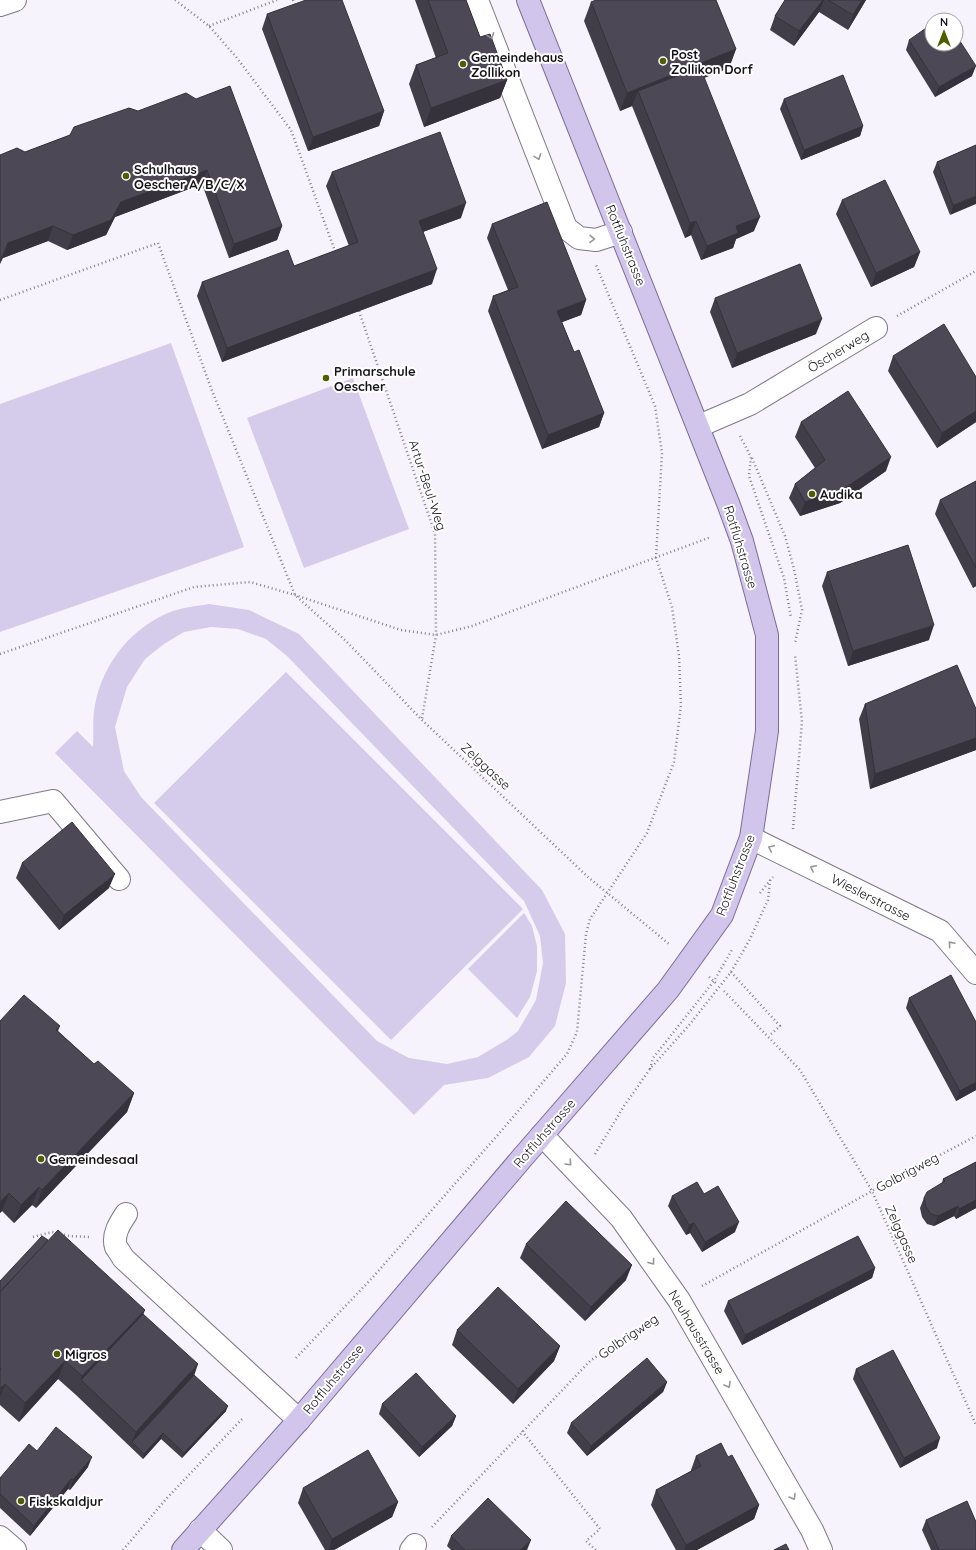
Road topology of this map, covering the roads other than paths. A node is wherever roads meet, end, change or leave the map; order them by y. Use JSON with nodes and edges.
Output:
{"nodes":[{"id":1,"x":15,"y":0,"type":"edge"},
{"id":2,"x":477,"y":0,"type":"edge"},
{"id":3,"x":528,"y":0,"type":"edge"},
{"id":4,"x":0,"y":5,"type":"edge"},
{"id":5,"x":621,"y":232,"type":"junction"},
{"id":6,"x":876,"y":328,"type":"road end"},
{"id":7,"x":699,"y":426,"type":"junction"},
{"id":8,"x":0,"y":812,"type":"edge"},
{"id":9,"x":751,"y":838,"type":"junction"},
{"id":10,"x":119,"y":880,"type":"dead end"},
{"id":11,"x":976,"y":974,"type":"edge"},
{"id":12,"x":542,"y":1135,"type":"junction"},
{"id":13,"x":126,"y":1214,"type":"dead end"},
{"id":14,"x":299,"y":1420,"type":"junction"},
{"id":15,"x":200,"y":1530,"type":"junction"},
{"id":16,"x":0,"y":1537,"type":"edge"},
{"id":17,"x":15,"y":1550,"type":"edge"},
{"id":18,"x":183,"y":1550,"type":"edge"},
{"id":19,"x":221,"y":1550,"type":"edge"},
{"id":20,"x":821,"y":1550,"type":"edge"}],
"edges":[{"from":1,"to":4,"type":"street"},
{"from":2,"to":5,"type":"street","one_way":true},
{"from":3,"to":5,"type":"main road","name":"Rotfluhstrasse"},
{"from":5,"to":7,"type":"main road","name":"Rotfluhstrasse"},
{"from":6,"to":7,"type":"street","name":"Öscherweg"},
{"from":7,"to":9,"type":"main road","name":"Rotfluhstrasse"},
{"from":8,"to":10,"type":"street"},
{"from":11,"to":9,"type":"street","name":"Wieslerstrasse","one_way":true},
{"from":9,"to":12,"type":"main road","name":"Rotfluhstrasse"},
{"from":12,"to":14,"type":"main road","name":"Rotfluhstrasse"},
{"from":12,"to":20,"type":"street","name":"Neuhausstrasse","one_way":true},
{"from":13,"to":14,"type":"street"},
{"from":14,"to":15,"type":"main road","name":"Rotfluhstrasse"},
{"from":15,"to":18,"type":"main road","name":"Rotfluhstrasse"},
{"from":15,"to":19,"type":"street"},
{"from":16,"to":17,"type":"street"}]}
